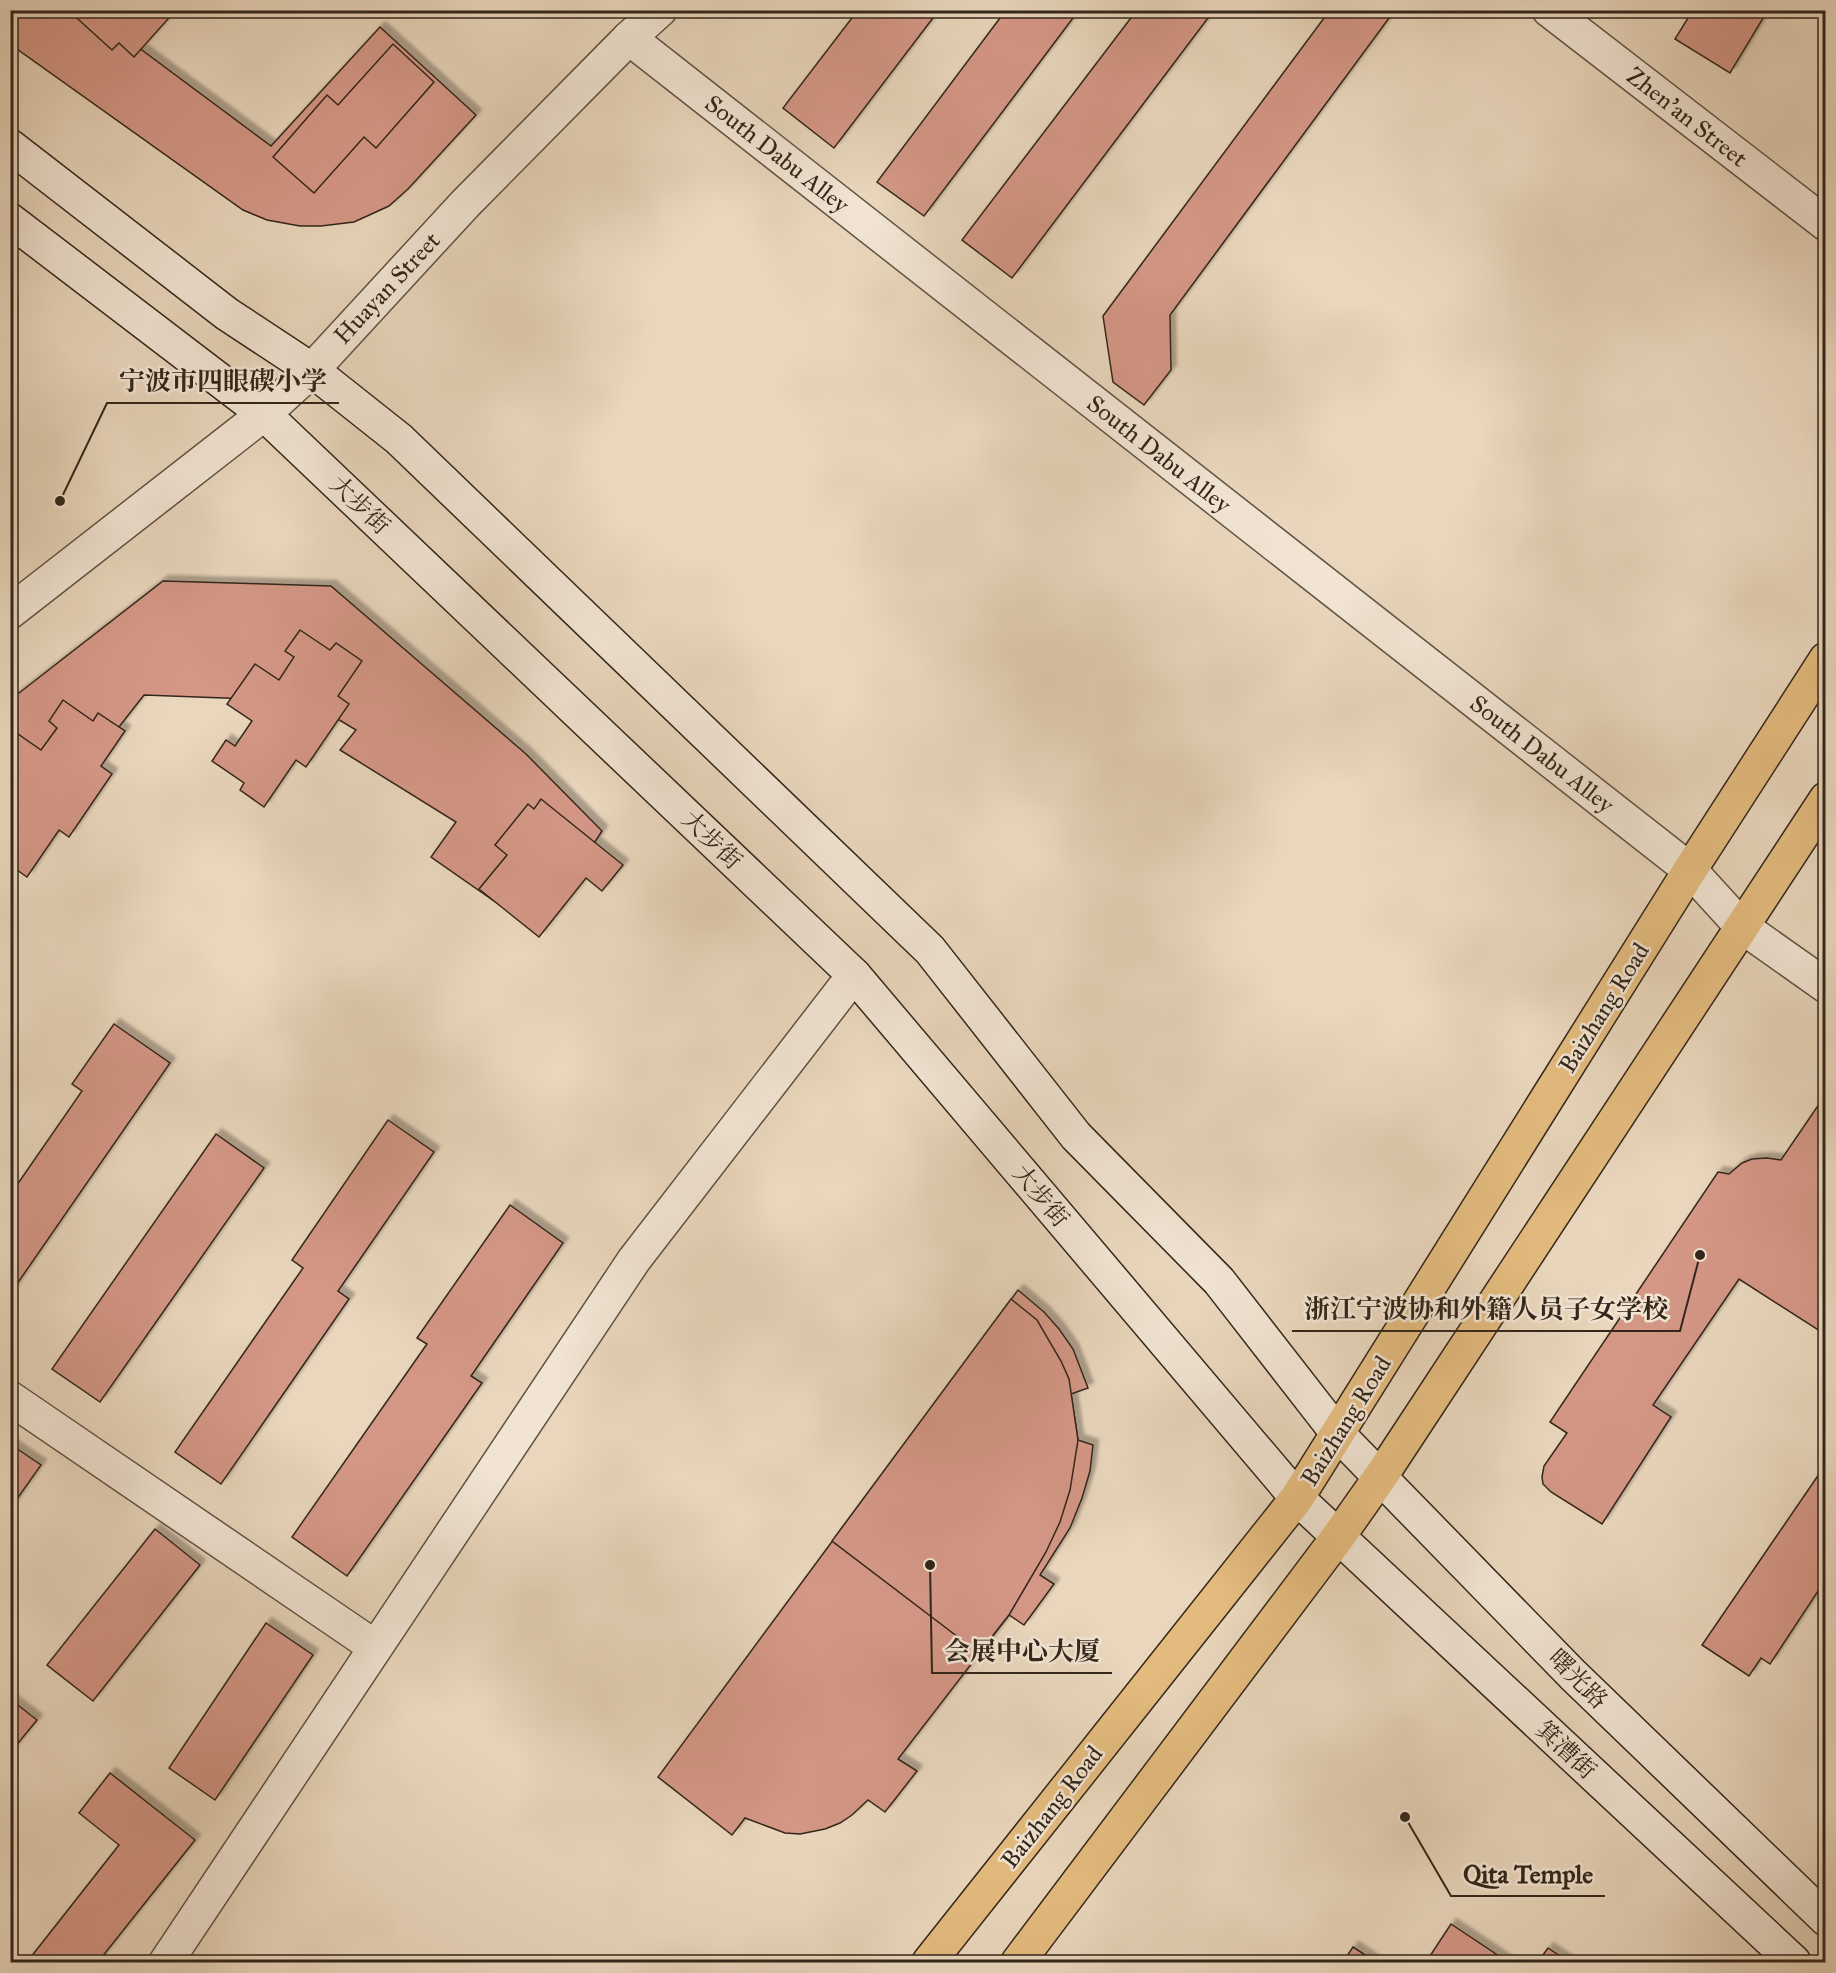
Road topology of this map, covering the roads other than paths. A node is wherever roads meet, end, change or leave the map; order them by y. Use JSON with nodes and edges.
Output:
{"nodes":[{"id":1,"x":660,"y":10,"type":"edge"},
{"id":2,"x":1549,"y":10,"type":"edge"},
{"id":3,"x":629,"y":38,"type":"junction"},
{"id":4,"x":10,"y":146,"type":"edge"},
{"id":5,"x":10,"y":220,"type":"edge"},
{"id":6,"x":1826,"y":224,"type":"edge"},
{"id":7,"x":312,"y":370,"type":"junction"},
{"id":8,"x":264,"y":414,"type":"junction"},
{"id":9,"x":10,"y":612,"type":"edge"},
{"id":10,"x":1826,"y":659,"type":"edge"},
{"id":11,"x":1826,"y":799,"type":"edge"},
{"id":12,"x":1690,"y":870,"type":"junction"},
{"id":13,"x":1742,"y":926,"type":"junction"},
{"id":14,"x":854,"y":975,"type":"junction"},
{"id":15,"x":1826,"y":986,"type":"edge"},
{"id":16,"x":10,"y":1398,"type":"edge"},
{"id":17,"x":1338,"y":1434,"type":"junction"},
{"id":18,"x":1381,"y":1476,"type":"junction"},
{"id":19,"x":1297,"y":1498,"type":"junction"},
{"id":20,"x":1338,"y":1537,"type":"junction"},
{"id":21,"x":375,"y":1647,"type":"junction"},
{"id":22,"x":1826,"y":1918,"type":"edge"},
{"id":23,"x":166,"y":1962,"type":"edge"},
{"id":24,"x":929,"y":1962,"type":"edge"},
{"id":25,"x":1018,"y":1962,"type":"edge"},
{"id":26,"x":1794,"y":1962,"type":"edge"}],
"edges":[{"from":1,"to":3,"type":"main road","name":"Huayan Street"},
{"from":2,"to":6,"type":"main road","name":"Zhen'an Street"},
{"from":3,"to":7,"type":"main road","name":"Huayan Street"},
{"from":3,"to":12,"type":"main road","name":"South Dabu Alley"},
{"from":4,"to":7,"type":"main road"},
{"from":5,"to":8,"type":"main road","name":"大步街"},
{"from":7,"to":8,"type":"main road","name":"Huayan Street"},
{"from":7,"to":17,"type":"main road"},
{"from":8,"to":9,"type":"main road","name":"Huayan Street"},
{"from":8,"to":14,"type":"main road","name":"大步街"},
{"from":10,"to":12,"type":"main road","name":"Baizhang Road"},
{"from":11,"to":13,"type":"main road"},
{"from":12,"to":13,"type":"main road","name":"South Dabu Alley"},
{"from":12,"to":17,"type":"main road","name":"Baizhang Road"},
{"from":13,"to":15,"type":"main road","name":"South Dabu Alley"},
{"from":13,"to":18,"type":"main road"},
{"from":14,"to":19,"type":"main road","name":"大步街"},
{"from":14,"to":21,"type":"main road"},
{"from":16,"to":21,"type":"main road"},
{"from":17,"to":18,"type":"main road","name":"曙光路"},
{"from":17,"to":19,"type":"main road","name":"Baizhang Road"},
{"from":18,"to":20,"type":"main road"},
{"from":18,"to":22,"type":"main road","name":"曙光路"},
{"from":19,"to":20,"type":"main road","name":"大步街"},
{"from":19,"to":24,"type":"main road","name":"Baizhang Road"},
{"from":20,"to":25,"type":"main road"},
{"from":20,"to":26,"type":"main road","name":"箕漕街"},
{"from":21,"to":23,"type":"main road"}]}
